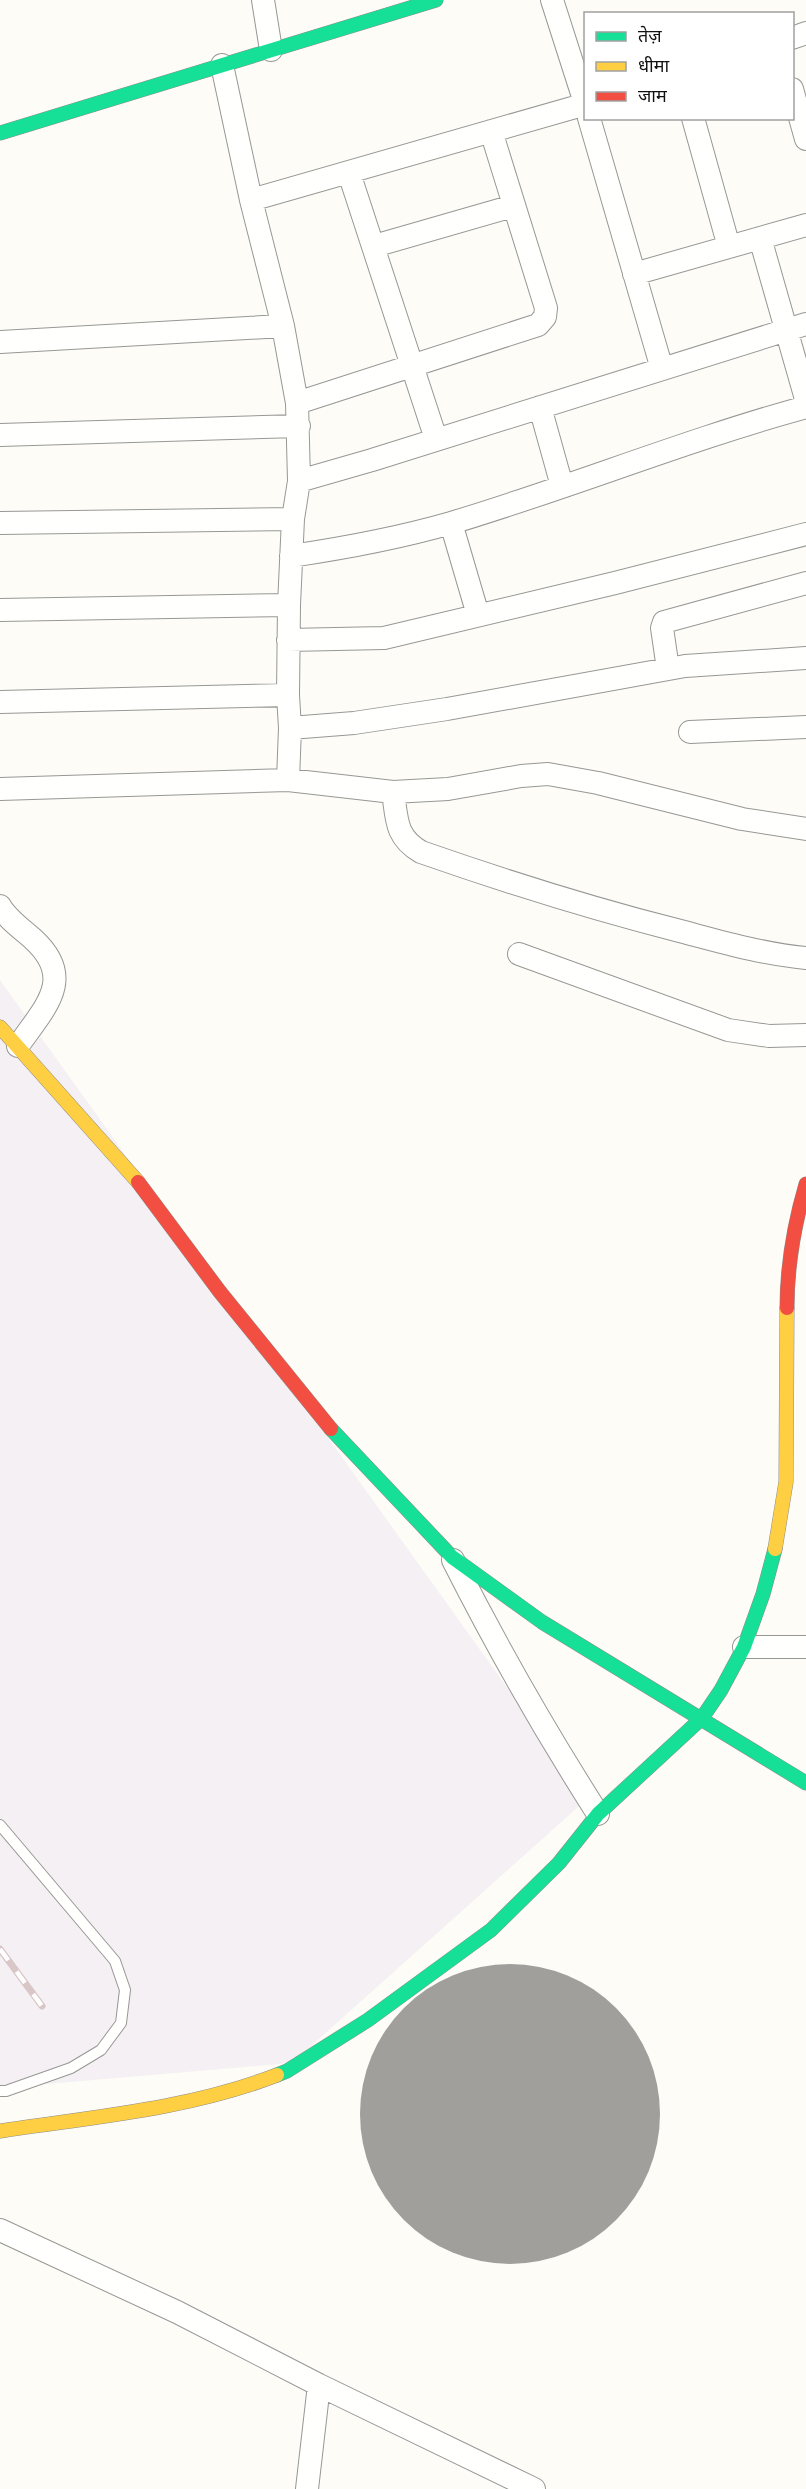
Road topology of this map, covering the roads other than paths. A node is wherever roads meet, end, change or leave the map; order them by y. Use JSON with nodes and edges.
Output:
{"nodes":[{"id":1,"x":264,"y":0,"type":"edge"},
{"id":2,"x":436,"y":0,"type":"edge"},
{"id":3,"x":552,"y":0,"type":"edge"},
{"id":4,"x":271,"y":50,"type":"junction"},
{"id":5,"x":222,"y":65,"type":"junction"},
{"id":6,"x":794,"y":96,"type":"edge"},
{"id":7,"x":584,"y":102,"type":"edge"},
{"id":8,"x":584,"y":105,"type":"edge"},
{"id":9,"x":590,"y":120,"type":"edge"},
{"id":10,"x":694,"y":120,"type":"edge"},
{"id":11,"x":491,"y":131,"type":"junction"},
{"id":12,"x":0,"y":133,"type":"edge"},
{"id":13,"x":806,"y":139,"type":"edge"},
{"id":14,"x":349,"y":173,"type":"junction"},
{"id":15,"x":251,"y":200,"type":"junction"},
{"id":16,"x":513,"y":206,"type":"junction"},
{"id":17,"x":806,"y":225,"type":"edge"},
{"id":18,"x":760,"y":238,"type":"junction"},
{"id":19,"x":374,"y":246,"type":"junction"},
{"id":20,"x":729,"y":247,"type":"junction"},
{"id":21,"x":634,"y":274,"type":"junction"},
{"id":22,"x":283,"y":326,"type":"junction"},
{"id":23,"x":797,"y":328,"type":"edge"},
{"id":24,"x":0,"y":342,"type":"edge"},
{"id":25,"x":414,"y":366,"type":"junction"},
{"id":26,"x":662,"y":369,"type":"junction"},
{"id":27,"x":806,"y":399,"type":"edge"},
{"id":28,"x":297,"y":403,"type":"junction"},
{"id":29,"x":540,"y":407,"type":"junction"},
{"id":30,"x":806,"y":407,"type":"edge"},
{"id":31,"x":299,"y":426,"type":"junction"},
{"id":32,"x":0,"y":435,"type":"edge"},
{"id":33,"x":436,"y":439,"type":"junction"},
{"id":34,"x":299,"y":481,"type":"junction"},
{"id":35,"x":562,"y":486,"type":"junction"},
{"id":36,"x":293,"y":519,"type":"junction"},
{"id":37,"x":451,"y":522,"type":"junction"},
{"id":38,"x":0,"y":523,"type":"edge"},
{"id":39,"x":806,"y":534,"type":"edge"},
{"id":40,"x":291,"y":556,"type":"junction"},
{"id":41,"x":806,"y":583,"type":"edge"},
{"id":42,"x":289,"y":605,"type":"junction"},
{"id":43,"x":0,"y":610,"type":"edge"},
{"id":44,"x":478,"y":615,"type":"junction"},
{"id":45,"x":288,"y":640,"type":"junction"},
{"id":46,"x":806,"y":658,"type":"edge"},
{"id":47,"x":668,"y":669,"type":"junction"},
{"id":48,"x":288,"y":695,"type":"junction"},
{"id":49,"x":0,"y":702,"type":"edge"},
{"id":50,"x":806,"y":727,"type":"edge"},
{"id":51,"x":290,"y":728,"type":"junction"},
{"id":52,"x":690,"y":732,"type":"dead end"},
{"id":53,"x":288,"y":780,"type":"junction"},
{"id":54,"x":0,"y":789,"type":"edge"},
{"id":55,"x":393,"y":792,"type":"junction"},
{"id":56,"x":806,"y":829,"type":"edge"},
{"id":57,"x":0,"y":906,"type":"edge"},
{"id":58,"x":519,"y":954,"type":"dead end"},
{"id":59,"x":806,"y":958,"type":"edge"},
{"id":60,"x":0,"y":1027,"type":"edge"},
{"id":61,"x":806,"y":1035,"type":"edge"},
{"id":62,"x":18,"y":1046,"type":"junction"},
{"id":63,"x":806,"y":1184,"type":"edge"},
{"id":64,"x":452,"y":1557,"type":"junction"},
{"id":65,"x":744,"y":1647,"type":"junction"},
{"id":66,"x":806,"y":1647,"type":"edge"},
{"id":67,"x":702,"y":1718,"type":"junction"},
{"id":68,"x":806,"y":1783,"type":"edge"},
{"id":69,"x":598,"y":1814,"type":"junction"},
{"id":70,"x":0,"y":1825,"type":"edge"},
{"id":71,"x":0,"y":2091,"type":"edge"},
{"id":72,"x":0,"y":2131,"type":"edge"},
{"id":73,"x":0,"y":2230,"type":"edge"},
{"id":74,"x":319,"y":2385,"type":"junction"},
{"id":75,"x":308,"y":2489,"type":"edge"},
{"id":76,"x":534,"y":2489,"type":"edge"}],
"edges":[{"from":1,"to":4,"type":"street"},
{"from":2,"to":4,"type":"street"},
{"from":3,"to":7,"type":"street"},
{"from":4,"to":5,"type":"street"},
{"from":5,"to":12,"type":"street"},
{"from":5,"to":15,"type":"street"},
{"from":6,"to":13,"type":"street"},
{"from":8,"to":11,"type":"street"},
{"from":9,"to":21,"type":"street"},
{"from":10,"to":20,"type":"street"},
{"from":11,"to":14,"type":"street"},
{"from":11,"to":16,"type":"street"},
{"from":14,"to":15,"type":"street"},
{"from":14,"to":19,"type":"street"},
{"from":15,"to":22,"type":"street"},
{"from":16,"to":19,"type":"street"},
{"from":16,"to":25,"type":"street"},
{"from":17,"to":18,"type":"street"},
{"from":18,"to":20,"type":"street"},
{"from":18,"to":23,"type":"street"},
{"from":19,"to":25,"type":"street"},
{"from":20,"to":21,"type":"street"},
{"from":21,"to":26,"type":"street"},
{"from":22,"to":24,"type":"street"},
{"from":22,"to":28,"type":"street"},
{"from":23,"to":26,"type":"street"},
{"from":23,"to":27,"type":"street"},
{"from":25,"to":28,"type":"street"},
{"from":25,"to":33,"type":"street"},
{"from":26,"to":29,"type":"street"},
{"from":28,"to":31,"type":"street"},
{"from":29,"to":33,"type":"street"},
{"from":29,"to":35,"type":"street"},
{"from":30,"to":35,"type":"street"},
{"from":31,"to":32,"type":"street"},
{"from":31,"to":34,"type":"street"},
{"from":33,"to":34,"type":"street"},
{"from":34,"to":36,"type":"street"},
{"from":35,"to":37,"type":"street"},
{"from":36,"to":38,"type":"street"},
{"from":36,"to":40,"type":"street"},
{"from":37,"to":40,"type":"street"},
{"from":37,"to":44,"type":"street"},
{"from":39,"to":44,"type":"street"},
{"from":40,"to":42,"type":"street"},
{"from":41,"to":47,"type":"street"},
{"from":42,"to":43,"type":"street"},
{"from":42,"to":45,"type":"street"},
{"from":44,"to":45,"type":"street"},
{"from":45,"to":48,"type":"street"},
{"from":46,"to":47,"type":"street"},
{"from":47,"to":51,"type":"street"},
{"from":48,"to":49,"type":"street"},
{"from":48,"to":51,"type":"street"},
{"from":50,"to":52,"type":"street"},
{"from":51,"to":53,"type":"street"},
{"from":53,"to":54,"type":"street"},
{"from":53,"to":55,"type":"street"},
{"from":55,"to":56,"type":"street"},
{"from":55,"to":59,"type":"street"},
{"from":57,"to":62,"type":"street"},
{"from":58,"to":61,"type":"street"},
{"from":60,"to":62,"type":"street"},
{"from":62,"to":64,"type":"street"},
{"from":63,"to":65,"type":"street"},
{"from":64,"to":67,"type":"street"},
{"from":64,"to":69,"type":"street"},
{"from":65,"to":66,"type":"street"},
{"from":65,"to":67,"type":"street"},
{"from":67,"to":68,"type":"street"},
{"from":67,"to":69,"type":"street"},
{"from":69,"to":72,"type":"street"},
{"from":70,"to":71,"type":"lane"},
{"from":73,"to":74,"type":"street"},
{"from":74,"to":75,"type":"street"},
{"from":74,"to":76,"type":"street"}]}
